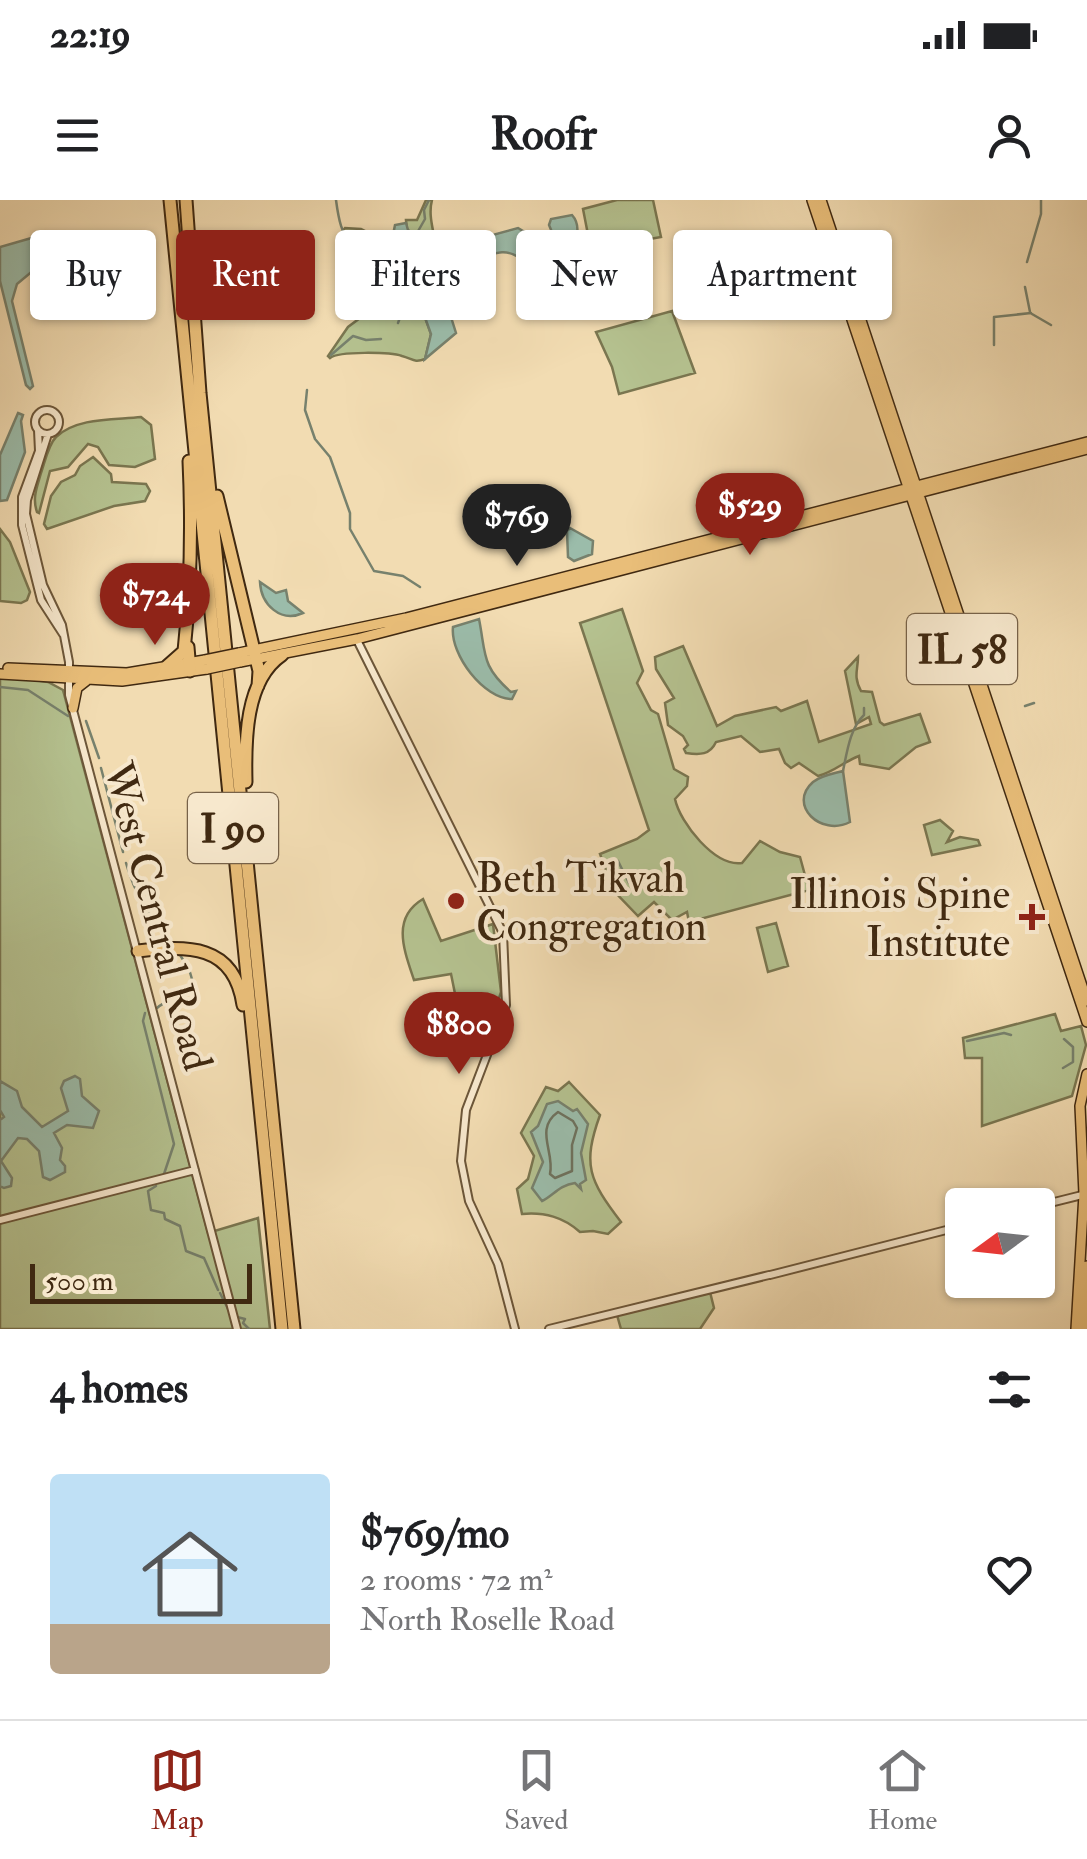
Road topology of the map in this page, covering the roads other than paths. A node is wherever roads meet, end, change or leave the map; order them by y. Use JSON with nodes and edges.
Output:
{"nodes":[{"id":1,"x":170,"y":200,"type":"edge"},
{"id":2,"x":186,"y":200,"type":"edge"},
{"id":3,"x":812,"y":200,"type":"edge"},
{"id":4,"x":821,"y":200,"type":"edge"},
{"id":5,"x":182,"y":327,"type":"junction"},
{"id":6,"x":200,"y":393,"type":"junction"},
{"id":7,"x":38,"y":430,"type":"junction"},
{"id":8,"x":48,"y":434,"type":"junction"},
{"id":9,"x":1087,"y":446,"type":"edge"},
{"id":10,"x":914,"y":491,"type":"junction"},
{"id":11,"x":24,"y":509,"type":"junction"},
{"id":12,"x":188,"y":613,"type":"junction"},
{"id":13,"x":354,"y":635,"type":"junction"},
{"id":14,"x":267,"y":648,"type":"joint"},
{"id":15,"x":247,"y":653,"type":"junction"},
{"id":16,"x":282,"y":655,"type":"junction"},
{"id":17,"x":167,"y":666,"type":"junction"},
{"id":18,"x":189,"y":667,"type":"junction"},
{"id":19,"x":0,"y":672,"type":"edge"},
{"id":20,"x":69,"y":675,"type":"junction"},
{"id":21,"x":88,"y":680,"type":"junction"},
{"id":22,"x":258,"y":686,"type":"junction"},
{"id":23,"x":73,"y":708,"type":"junction"},
{"id":24,"x":254,"y":926,"type":"junction"},
{"id":25,"x":138,"y":952,"type":"junction"},
{"id":26,"x":1087,"y":1001,"type":"edge"},
{"id":27,"x":1087,"y":1022,"type":"edge"},
{"id":28,"x":1087,"y":1074,"type":"edge"},
{"id":29,"x":195,"y":1170,"type":"junction"},
{"id":30,"x":1085,"y":1194,"type":"edge"},
{"id":31,"x":269,"y":1198,"type":"junction"},
{"id":32,"x":1055,"y":1202,"type":"edge"},
{"id":33,"x":0,"y":1220,"type":"edge"},
{"id":34,"x":945,"y":1230,"type":"edge"},
{"id":35,"x":1087,"y":1266,"type":"edge"},
{"id":36,"x":237,"y":1329,"type":"edge"},
{"id":37,"x":282,"y":1329,"type":"edge"},
{"id":38,"x":294,"y":1329,"type":"edge"},
{"id":39,"x":514,"y":1329,"type":"edge"},
{"id":40,"x":549,"y":1329,"type":"edge"},
{"id":41,"x":1076,"y":1329,"type":"edge"},
{"id":42,"x":1084,"y":1329,"type":"edge"}],
"edges":[{"from":1,"to":5,"type":"highway","number":"I 90"},
{"from":2,"to":6,"type":"highway","number":"I 90"},
{"from":3,"to":10,"type":"main road","number":"IL 58"},
{"from":4,"to":10,"type":"main road","number":"IL 58"},
{"from":5,"to":12,"type":"highway"},
{"from":5,"to":31,"type":"highway","number":"I 90"},
{"from":6,"to":15,"type":"highway"},
{"from":6,"to":24,"type":"highway","number":"I 90"},
{"from":7,"to":8,"type":"street"},
{"from":7,"to":8,"type":"street"},
{"from":7,"to":11,"type":"street","name":"West Central Road"},
{"from":8,"to":11,"type":"street","name":"West Central Road"},
{"from":9,"to":10,"type":"main road"},
{"from":10,"to":13,"type":"main road"},
{"from":10,"to":13,"type":"main road"},
{"from":10,"to":26,"type":"main road","number":"IL 58"},
{"from":10,"to":27,"type":"main road","number":"IL 58"},
{"from":11,"to":20,"type":"street","name":"West Central Road"},
{"from":12,"to":17,"type":"highway"},
{"from":12,"to":18,"type":"highway"},
{"from":13,"to":14,"type":"main road"},
{"from":13,"to":16,"type":"main road"},
{"from":13,"to":39,"type":"street"},
{"from":14,"to":15,"type":"highway"},
{"from":15,"to":16,"type":"main road"},
{"from":15,"to":18,"type":"main road","bridge":true},
{"from":15,"to":22,"type":"highway"},
{"from":16,"to":22,"type":"highway"},
{"from":17,"to":18,"type":"main road"},
{"from":17,"to":20,"type":"main road"},
{"from":18,"to":21,"type":"main road"},
{"from":19,"to":20,"type":"main road"},
{"from":20,"to":21,"type":"main road"},
{"from":20,"to":23,"type":"street","name":"West Central Road"},
{"from":21,"to":23,"type":"main road"},
{"from":22,"to":24,"type":"highway"},
{"from":23,"to":25,"type":"street","name":"West Central Road"},
{"from":24,"to":38,"type":"highway","number":"I 90"},
{"from":25,"to":29,"type":"street","name":"West Central Road"},
{"from":25,"to":31,"type":"highway"},
{"from":28,"to":30,"type":"main road"},
{"from":29,"to":33,"type":"street"},
{"from":29,"to":36,"type":"street","name":"West Central Road"},
{"from":30,"to":32,"type":"street"},
{"from":30,"to":41,"type":"main road"},
{"from":31,"to":37,"type":"highway","number":"I 90"},
{"from":34,"to":40,"type":"street"},
{"from":35,"to":42,"type":"main road"}]}
